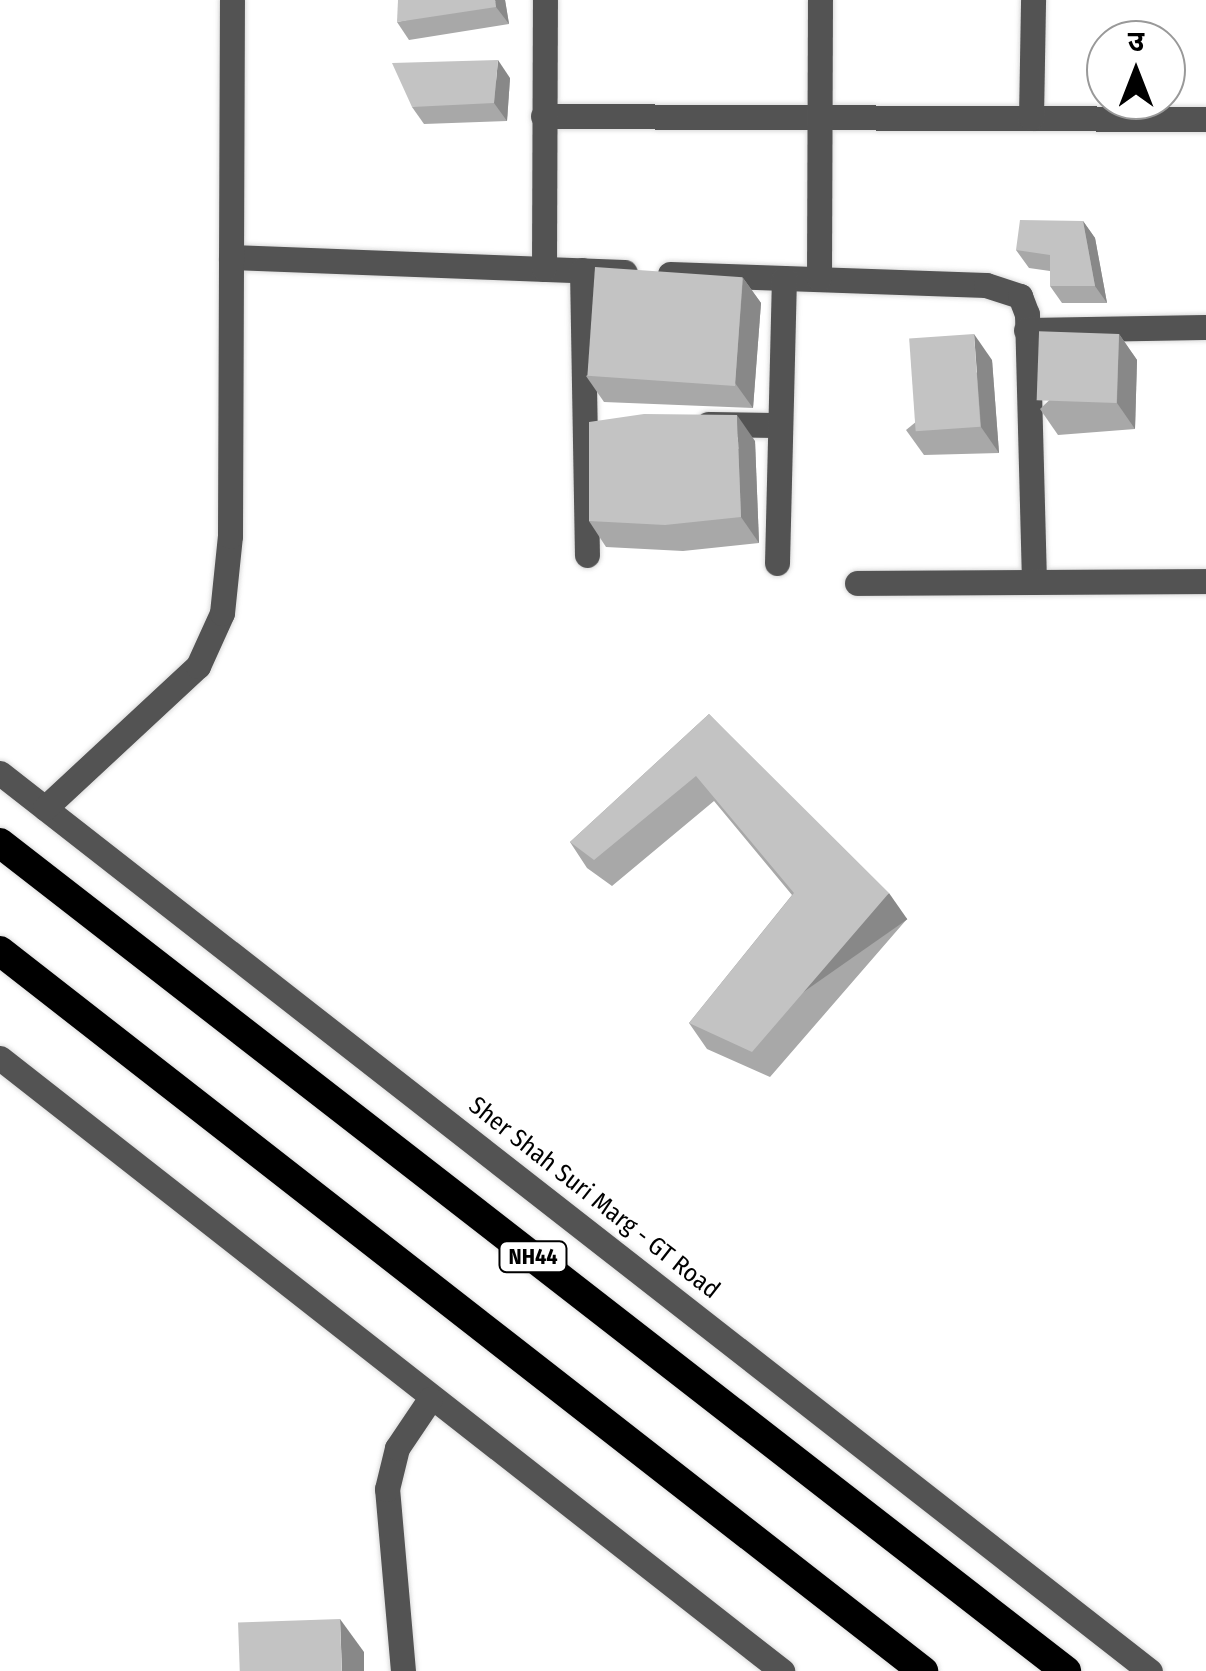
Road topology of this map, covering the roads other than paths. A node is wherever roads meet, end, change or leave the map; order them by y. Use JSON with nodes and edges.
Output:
{"nodes":[{"id":1,"x":232,"y":0,"type":"edge"},
{"id":2,"x":544,"y":0,"type":"edge"},
{"id":3,"x":820,"y":0,"type":"edge"},
{"id":4,"x":1032,"y":0,"type":"edge"},
{"id":5,"x":543,"y":116,"type":"junction"},
{"id":6,"x":823,"y":117,"type":"junction"},
{"id":7,"x":1032,"y":118,"type":"junction"},
{"id":8,"x":1206,"y":119,"type":"edge"},
{"id":9,"x":230,"y":257,"type":"junction"},
{"id":10,"x":544,"y":269,"type":"junction"},
{"id":11,"x":582,"y":270,"type":"junction"},
{"id":12,"x":784,"y":278,"type":"junction"},
{"id":13,"x":819,"y":279,"type":"junction"},
{"id":14,"x":1206,"y":327,"type":"edge"},
{"id":15,"x":1026,"y":330,"type":"junction"},
{"id":16,"x":680,"y":424,"type":"edge"},
{"id":17,"x":778,"y":424,"type":"junction"},
{"id":18,"x":588,"y":555,"type":"dead end"},
{"id":19,"x":777,"y":563,"type":"dead end"},
{"id":20,"x":1206,"y":581,"type":"edge"},
{"id":21,"x":1034,"y":582,"type":"junction"},
{"id":22,"x":858,"y":583,"type":"dead end"},
{"id":23,"x":0,"y":773,"type":"edge"},
{"id":24,"x":45,"y":808,"type":"junction"},
{"id":25,"x":0,"y":842,"type":"edge"},
{"id":26,"x":0,"y":950,"type":"edge"},
{"id":27,"x":0,"y":1058,"type":"edge"},
{"id":28,"x":430,"y":1399,"type":"junction"},
{"id":29,"x":403,"y":1671,"type":"edge"},
{"id":30,"x":782,"y":1671,"type":"edge"},
{"id":31,"x":923,"y":1671,"type":"edge"},
{"id":32,"x":1066,"y":1671,"type":"edge"},
{"id":33,"x":1150,"y":1671,"type":"edge"}],
"edges":[{"from":1,"to":9,"type":"street"},
{"from":2,"to":5,"type":"street"},
{"from":3,"to":6,"type":"street"},
{"from":4,"to":7,"type":"street"},
{"from":5,"to":6,"type":"street"},
{"from":5,"to":10,"type":"street"},
{"from":6,"to":7,"type":"street"},
{"from":6,"to":13,"type":"street"},
{"from":7,"to":8,"type":"street"},
{"from":9,"to":10,"type":"street"},
{"from":9,"to":24,"type":"street"},
{"from":10,"to":11,"type":"street"},
{"from":11,"to":12,"type":"street"},
{"from":11,"to":18,"type":"street"},
{"from":12,"to":13,"type":"street"},
{"from":12,"to":17,"type":"street"},
{"from":13,"to":15,"type":"street"},
{"from":14,"to":15,"type":"street"},
{"from":15,"to":21,"type":"street"},
{"from":16,"to":17,"type":"street"},
{"from":17,"to":19,"type":"street"},
{"from":20,"to":21,"type":"street"},
{"from":21,"to":22,"type":"street"},
{"from":23,"to":24,"type":"street","name":"Sher Shah Suri Marg - GT Road"},
{"from":24,"to":33,"type":"street","name":"Sher Shah Suri Marg - GT Road"},
{"from":25,"to":32,"type":"highway","number":"NH44"},
{"from":26,"to":31,"type":"highway"},
{"from":27,"to":28,"type":"street"},
{"from":28,"to":29,"type":"street"},
{"from":28,"to":30,"type":"street"}]}
